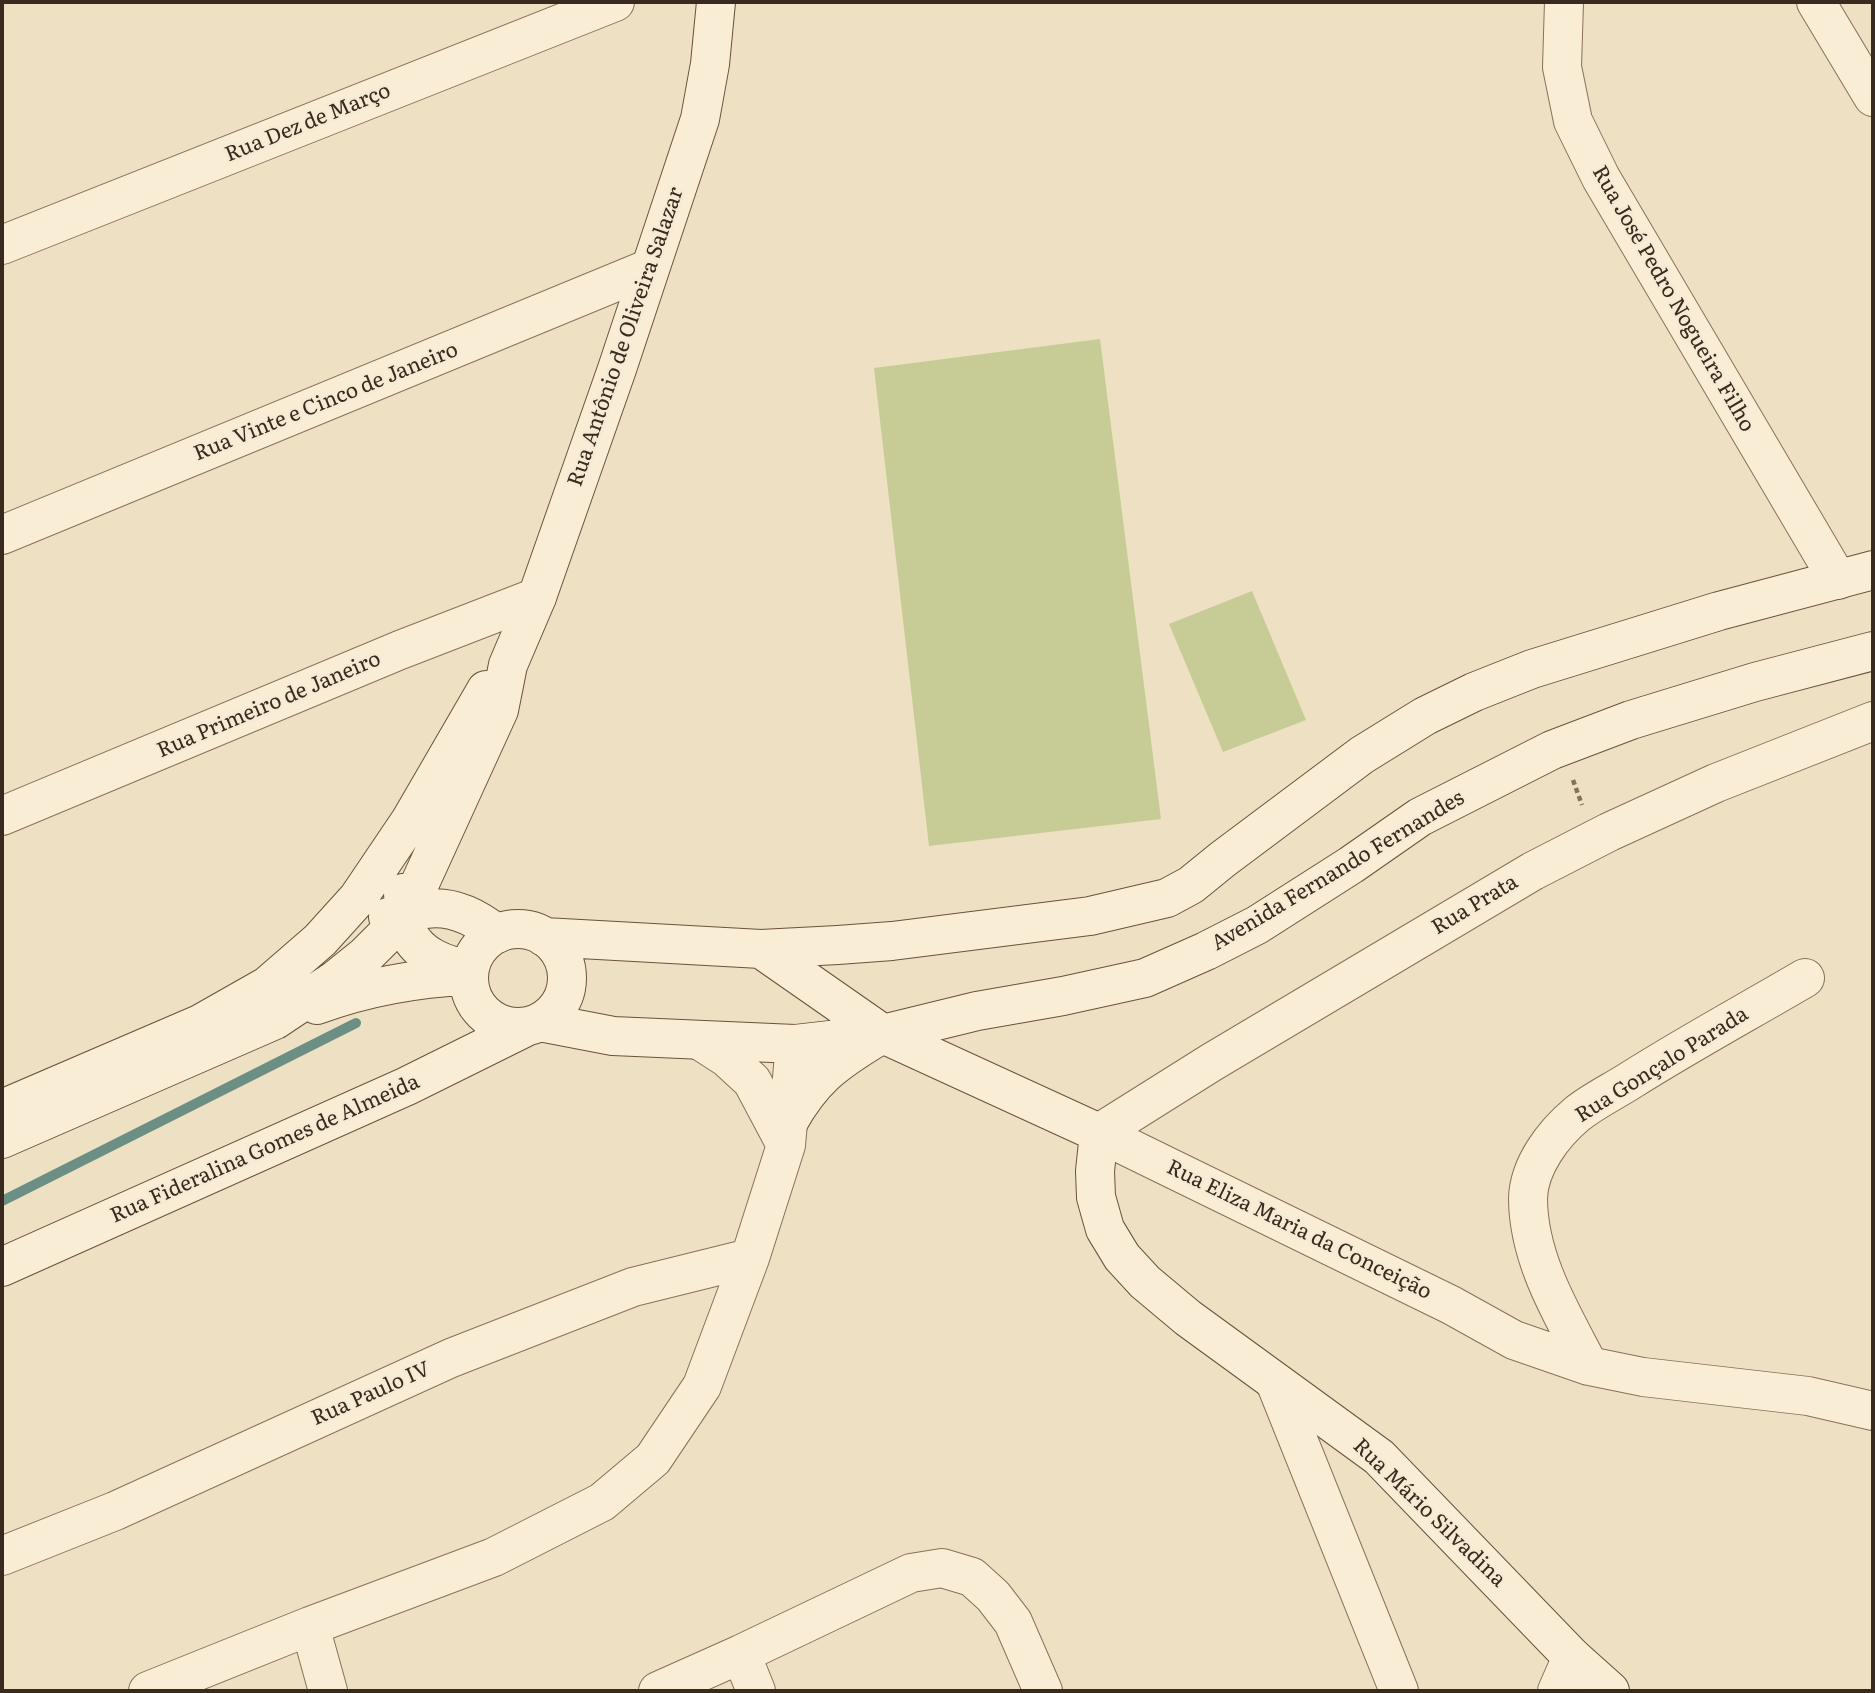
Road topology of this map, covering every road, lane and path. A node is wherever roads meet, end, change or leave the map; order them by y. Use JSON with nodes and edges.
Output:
{"nodes":[{"id":1,"x":615,"y":2,"type":"edge"},
{"id":2,"x":716,"y":2,"type":"edge"},
{"id":3,"x":1564,"y":2,"type":"edge"},
{"id":4,"x":1816,"y":2,"type":"edge"},
{"id":5,"x":1873,"y":97,"type":"edge"},
{"id":6,"x":2,"y":245,"type":"edge"},
{"id":7,"x":650,"y":268,"type":"junction"},
{"id":8,"x":2,"y":535,"type":"edge"},
{"id":9,"x":1855,"y":575,"type":"edge"},
{"id":10,"x":537,"y":597,"type":"junction"},
{"id":11,"x":1873,"y":651,"type":"edge"},
{"id":12,"x":508,"y":665,"type":"junction"},
{"id":13,"x":1873,"y":721,"type":"edge"},
{"id":14,"x":2,"y":816,"type":"edge"},
{"id":15,"x":410,"y":821,"type":"junction"},
{"id":16,"x":405,"y":916,"type":"junction"},
{"id":17,"x":497,"y":934,"type":"junction"},
{"id":18,"x":544,"y":937,"type":"junction"},
{"id":19,"x":320,"y":940,"type":"junction"},
{"id":20,"x":761,"y":949,"type":"junction"},
{"id":21,"x":469,"y":973,"type":"junction"},
{"id":22,"x":1805,"y":978,"type":"dead end"},
{"id":23,"x":275,"y":1020,"type":"junction"},
{"id":24,"x":533,"y":1024,"type":"junction"},
{"id":25,"x":883,"y":1034,"type":"junction"},
{"id":26,"x":699,"y":1040,"type":"junction"},
{"id":27,"x":795,"y":1044,"type":"junction"},
{"id":28,"x":2,"y":1109,"type":"edge"},
{"id":29,"x":788,"y":1133,"type":"junction"},
{"id":30,"x":1099,"y":1133,"type":"junction"},
{"id":31,"x":2,"y":1139,"type":"edge"},
{"id":32,"x":750,"y":1258,"type":"junction"},
{"id":33,"x":2,"y":1268,"type":"edge"},
{"id":34,"x":1589,"y":1366,"type":"junction"},
{"id":35,"x":1275,"y":1382,"type":"junction"},
{"id":36,"x":1873,"y":1411,"type":"edge"},
{"id":37,"x":2,"y":1556,"type":"edge"},
{"id":38,"x":310,"y":1626,"type":"junction"},
{"id":39,"x":741,"y":1654,"type":"junction"},
{"id":40,"x":1572,"y":1657,"type":"junction"},
{"id":41,"x":148,"y":1691,"type":"edge"},
{"id":42,"x":328,"y":1691,"type":"edge"},
{"id":43,"x":659,"y":1691,"type":"edge"},
{"id":44,"x":756,"y":1691,"type":"edge"},
{"id":45,"x":1043,"y":1691,"type":"edge"},
{"id":46,"x":1399,"y":1691,"type":"edge"},
{"id":47,"x":1557,"y":1691,"type":"edge"},
{"id":48,"x":1610,"y":1691,"type":"edge"}],
"edges":[{"from":1,"to":6,"type":"street","name":"Rua Dez de Março"},
{"from":2,"to":7,"type":"street","name":"Rua Antônio de Oliveira Salazar"},
{"from":3,"to":9,"type":"street","name":"Rua José Pedro Nogueira Filho"},
{"from":4,"to":5,"type":"street"},
{"from":7,"to":8,"type":"street","name":"Rua Vinte e Cinco de Janeiro"},
{"from":7,"to":10,"type":"street","name":"Rua Antônio de Oliveira Salazar"},
{"from":9,"to":20,"type":"street"},
{"from":10,"to":12,"type":"street","name":"Rua Antônio de Oliveira Salazar"},
{"from":10,"to":14,"type":"street","name":"Rua Primeiro de Janeiro"},
{"from":11,"to":25,"type":"street","name":"Avenida Fernando Fernandes"},
{"from":12,"to":15,"type":"street","name":"Rua Antônio de Oliveira Salazar"},
{"from":12,"to":16,"type":"street","name":"Rua Antônio de Oliveira Salazar"},
{"from":13,"to":30,"type":"street","name":"Rua Prata"},
{"from":15,"to":16,"type":"street"},
{"from":15,"to":19,"type":"street","name":"Rua Antônio de Oliveira Salazar"},
{"from":16,"to":17,"type":"street"},
{"from":16,"to":19,"type":"street"},
{"from":16,"to":21,"type":"street"},
{"from":16,"to":23,"type":"street","name":"Rua Antônio de Oliveira Salazar"},
{"from":17,"to":18,"type":"street"},
{"from":17,"to":21,"type":"street"},
{"from":18,"to":20,"type":"street"},
{"from":18,"to":24,"type":"street"},
{"from":19,"to":28,"type":"street","name":"Rua Antônio de Oliveira Salazar"},
{"from":20,"to":25,"type":"street","name":"Rua Eliza Maria da Conceição"},
{"from":21,"to":23,"type":"street"},
{"from":21,"to":24,"type":"street"},
{"from":22,"to":34,"type":"street","name":"Rua Gonçalo Parada"},
{"from":23,"to":31,"type":"street","name":"Rua Antônio de Oliveira Salazar"},
{"from":24,"to":26,"type":"street","name":"Avenida Fernando Fernandes"},
{"from":24,"to":33,"type":"street","name":"Rua Fideralina Gomes de Almeida"},
{"from":25,"to":27,"type":"street","name":"Avenida Fernando Fernandes"},
{"from":25,"to":29,"type":"street"},
{"from":25,"to":30,"type":"street","name":"Rua Eliza Maria da Conceição"},
{"from":26,"to":27,"type":"street","name":"Avenida Fernando Fernandes"},
{"from":26,"to":29,"type":"street"},
{"from":27,"to":29,"type":"street"},
{"from":29,"to":32,"type":"street"},
{"from":30,"to":34,"type":"street","name":"Rua Eliza Maria da Conceição"},
{"from":30,"to":35,"type":"street","name":"Rua Mário Silvadina"},
{"from":32,"to":37,"type":"street","name":"Rua Paulo IV"},
{"from":32,"to":38,"type":"street"},
{"from":34,"to":36,"type":"street","name":"Rua Eliza Maria da Conceição"},
{"from":35,"to":40,"type":"street","name":"Rua Mário Silvadina"},
{"from":35,"to":46,"type":"street"},
{"from":38,"to":41,"type":"street"},
{"from":38,"to":42,"type":"street"},
{"from":39,"to":43,"type":"street"},
{"from":39,"to":44,"type":"street"},
{"from":39,"to":45,"type":"street"},
{"from":40,"to":47,"type":"street"},
{"from":40,"to":48,"type":"street","name":"Rua Mário Silvadina"}]}
